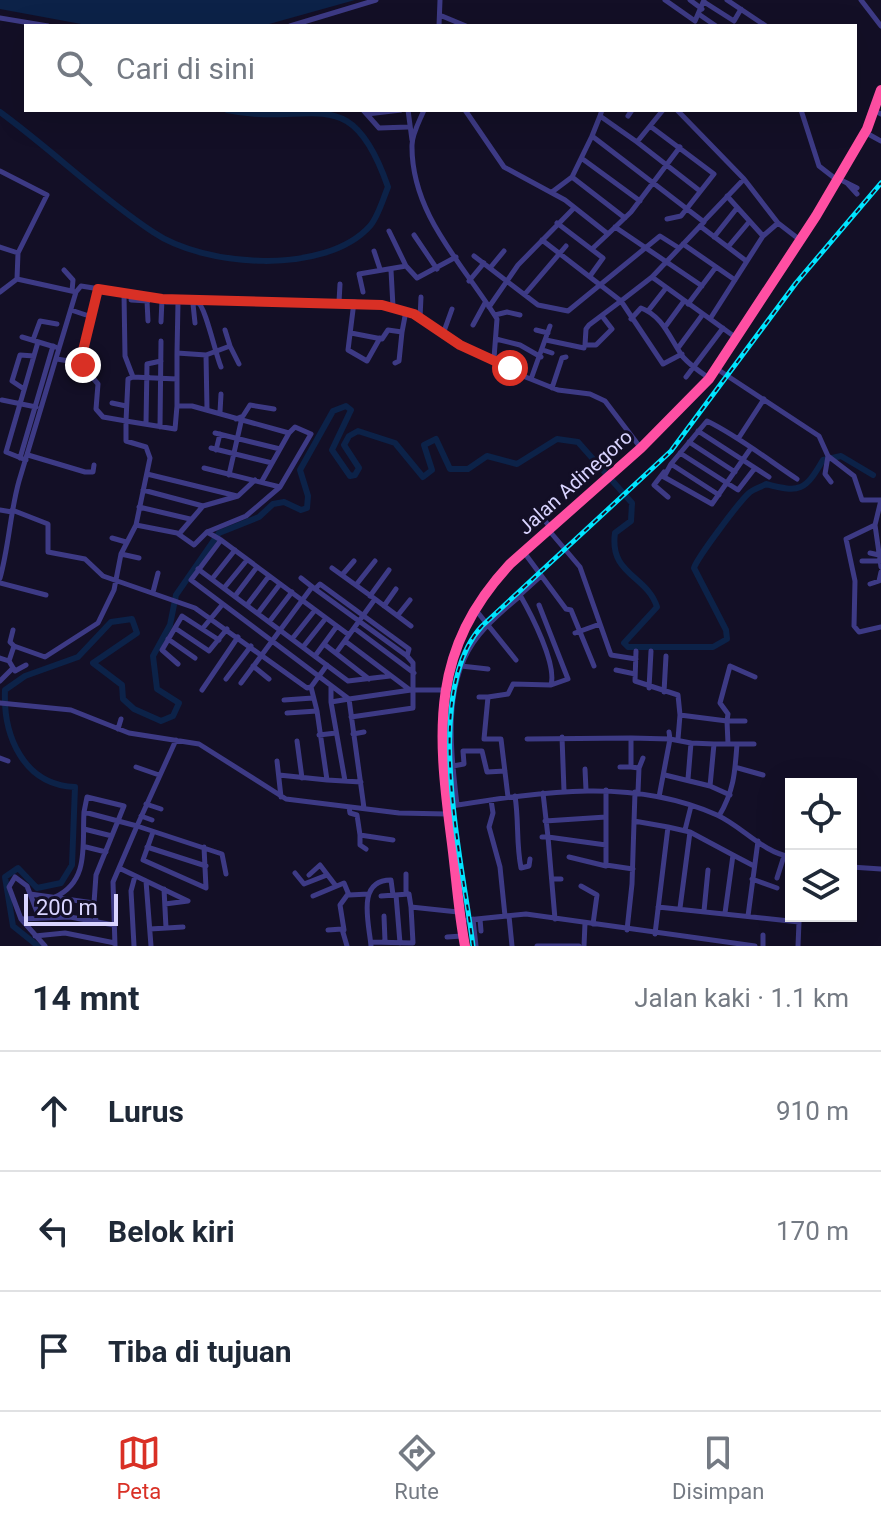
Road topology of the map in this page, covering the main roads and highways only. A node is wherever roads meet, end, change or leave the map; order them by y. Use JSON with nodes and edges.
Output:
{"nodes":[{"id":1,"x":881,"y":90,"type":"edge"},
{"id":2,"x":880,"y":111,"type":"edge"},
{"id":3,"x":842,"y":181,"type":"junction"},
{"id":4,"x":818,"y":217,"type":"junction"},
{"id":5,"x":664,"y":429,"type":"junction"},
{"id":6,"x":618,"y":471,"type":"junction"},
{"id":7,"x":534,"y":546,"type":"junction"},
{"id":8,"x":447,"y":767,"type":"junction"},
{"id":9,"x":468,"y":943,"type":"edge"}],
"edges":[{"from":1,"to":3,"type":"highway","name":"Jalan Adinegoro"},
{"from":2,"to":3,"type":"highway","name":"Jalan Adinegoro"},
{"from":3,"to":4,"type":"highway","name":"Jalan Adinegoro"},
{"from":4,"to":5,"type":"highway","name":"Jalan Adinegoro"},
{"from":4,"to":5,"type":"highway","name":"Jalan Adinegoro"},
{"from":5,"to":6,"type":"highway","name":"Jalan Adinegoro"},
{"from":5,"to":6,"type":"highway","name":"Jalan Adinegoro"},
{"from":6,"to":7,"type":"highway","name":"Jalan Adinegoro"},
{"from":7,"to":8,"type":"highway"},
{"from":7,"to":8,"type":"highway","name":"Jalan Adinegoro"},
{"from":8,"to":9,"type":"highway"}]}
